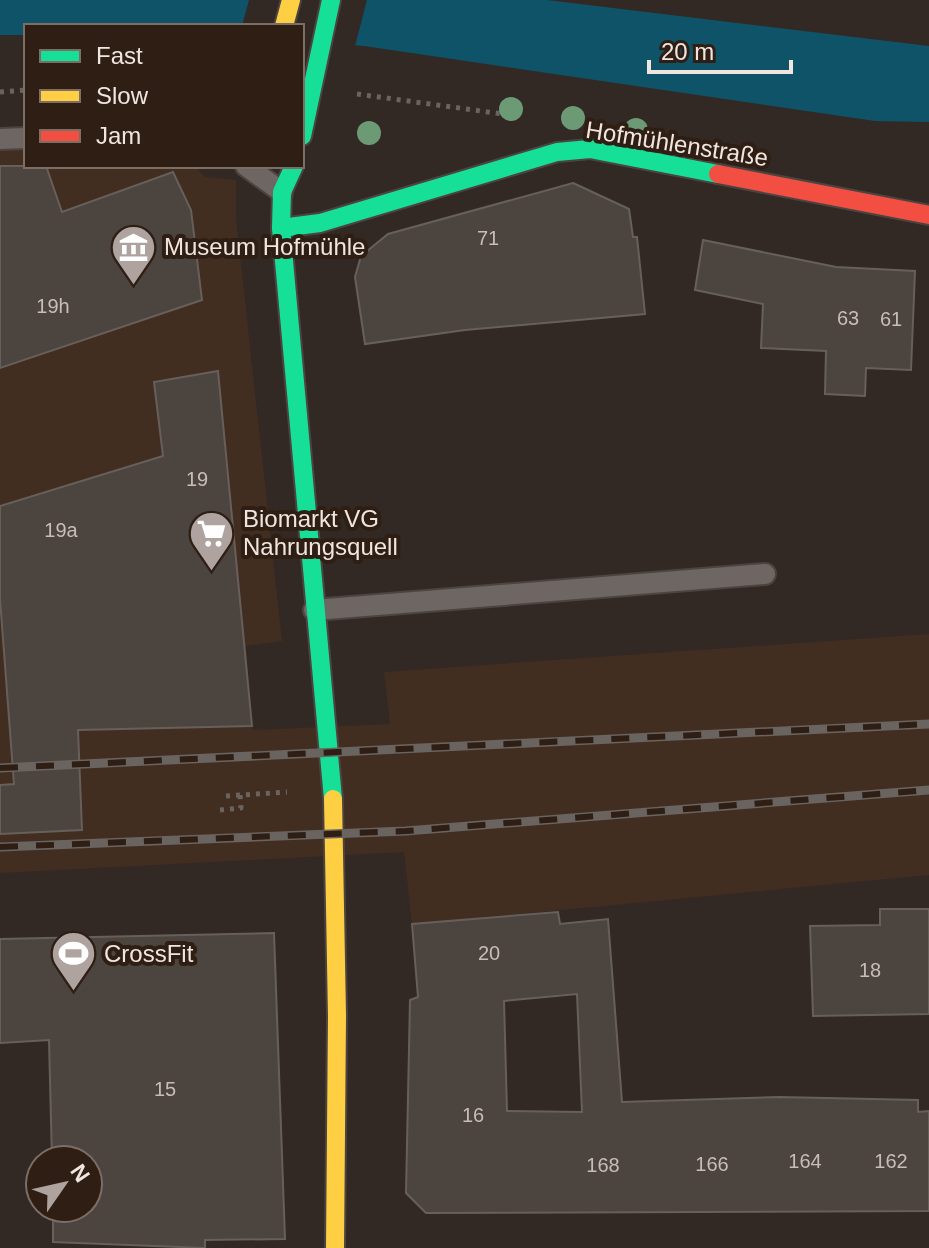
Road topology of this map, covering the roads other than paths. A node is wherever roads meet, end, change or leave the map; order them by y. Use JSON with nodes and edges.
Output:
{"nodes":[{"id":1,"x":291,"y":0,"type":"edge"},
{"id":2,"x":331,"y":0,"type":"edge"},
{"id":3,"x":285,"y":24,"type":"edge"},
{"id":4,"x":304,"y":124,"type":"edge"},
{"id":5,"x":24,"y":138,"type":"edge"},
{"id":6,"x":0,"y":139,"type":"edge"},
{"id":7,"x":249,"y":168,"type":"edge"},
{"id":8,"x":264,"y":168,"type":"edge"},
{"id":9,"x":293,"y":168,"type":"edge"},
{"id":10,"x":282,"y":192,"type":"junction"},
{"id":11,"x":929,"y":215,"type":"edge"},
{"id":12,"x":281,"y":228,"type":"junction"},
{"id":13,"x":765,"y":574,"type":"dead end"},
{"id":14,"x":314,"y":610,"type":"junction"},
{"id":15,"x":335,"y":1248,"type":"edge"}],
"edges":[{"from":1,"to":3,"type":"street"},
{"from":2,"to":4,"type":"street"},
{"from":5,"to":6,"type":"lane"},
{"from":7,"to":10,"type":"lane"},
{"from":8,"to":10,"type":"street"},
{"from":9,"to":10,"type":"street"},
{"from":10,"to":12,"type":"street"},
{"from":11,"to":12,"type":"street","name":"Hofmühlenstraße"},
{"from":12,"to":14,"type":"street"},
{"from":13,"to":14,"type":"lane"},
{"from":14,"to":15,"type":"street"}]}
